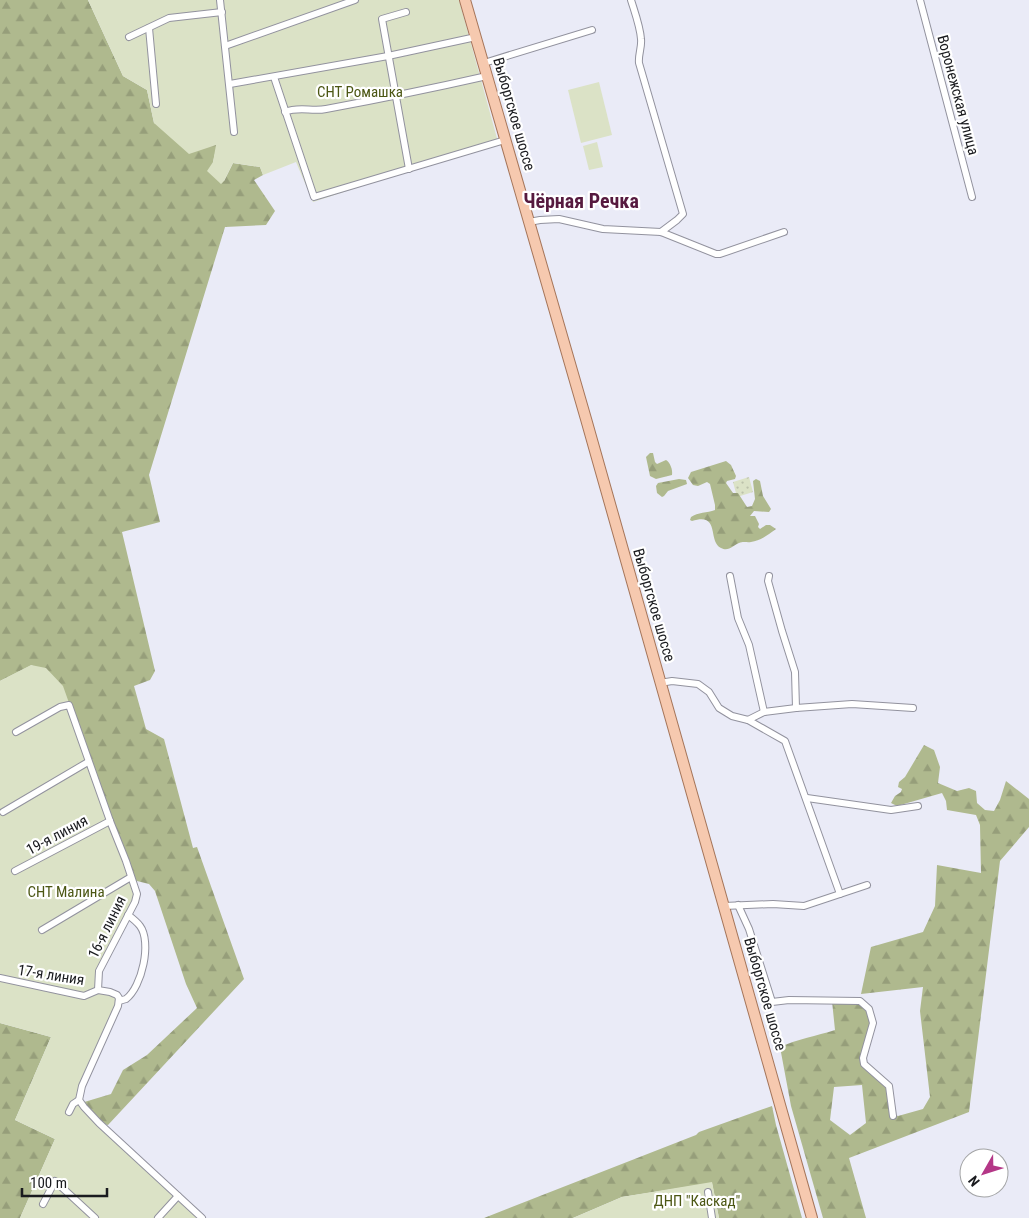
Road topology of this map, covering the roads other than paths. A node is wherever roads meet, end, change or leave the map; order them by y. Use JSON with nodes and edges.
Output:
{"nodes":[{"id":1,"x":220,"y":0,"type":"edge"},
{"id":2,"x":355,"y":0,"type":"edge"},
{"id":3,"x":465,"y":0,"type":"edge"},
{"id":4,"x":631,"y":0,"type":"edge"},
{"id":5,"x":920,"y":0,"type":"edge"},
{"id":6,"x":222,"y":12,"type":"junction"},
{"id":7,"x":406,"y":12,"type":"dead end"},
{"id":8,"x":149,"y":28,"type":"junction"},
{"id":9,"x":592,"y":30,"type":"dead end"},
{"id":10,"x":129,"y":37,"type":"dead end"},
{"id":11,"x":476,"y":37,"type":"junction"},
{"id":12,"x":225,"y":46,"type":"junction"},
{"id":13,"x":388,"y":56,"type":"junction"},
{"id":14,"x":484,"y":63,"type":"junction"},
{"id":15,"x":487,"y":76,"type":"junction"},
{"id":16,"x":274,"y":78,"type":"junction"},
{"id":17,"x":230,"y":84,"type":"junction"},
{"id":18,"x":396,"y":96,"type":"junction"},
{"id":19,"x":156,"y":104,"type":"dead end"},
{"id":20,"x":285,"y":112,"type":"junction"},
{"id":21,"x":234,"y":132,"type":"dead end"},
{"id":22,"x":505,"y":140,"type":"junction"},
{"id":23,"x":408,"y":169,"type":"junction"},
{"id":24,"x":972,"y":197,"type":"dead end"},
{"id":25,"x":529,"y":222,"type":"junction"},
{"id":26,"x":661,"y":232,"type":"junction"},
{"id":27,"x":784,"y":232,"type":"dead end"},
{"id":28,"x":730,"y":576,"type":"dead end"},
{"id":29,"x":768,"y":576,"type":"dead end"},
{"id":30,"x":660,"y":683,"type":"junction"},
{"id":31,"x":796,"y":708,"type":"junction"},
{"id":32,"x":913,"y":708,"type":"dead end"},
{"id":33,"x":764,"y":712,"type":"junction"},
{"id":34,"x":748,"y":720,"type":"junction"},
{"id":35,"x":16,"y":732,"type":"dead end"},
{"id":36,"x":88,"y":762,"type":"junction"},
{"id":37,"x":807,"y":798,"type":"junction"},
{"id":38,"x":918,"y":806,"type":"dead end"},
{"id":39,"x":3,"y":812,"type":"dead end"},
{"id":40,"x":110,"y":821,"type":"junction"},
{"id":41,"x":15,"y":871,"type":"dead end"},
{"id":42,"x":131,"y":877,"type":"junction"},
{"id":43,"x":868,"y":886,"type":"dead end"},
{"id":44,"x":840,"y":894,"type":"junction"},
{"id":45,"x":738,"y":905,"type":"junction"},
{"id":46,"x":724,"y":906,"type":"junction"},
{"id":47,"x":128,"y":915,"type":"junction"},
{"id":48,"x":42,"y":930,"type":"dead end"},
{"id":49,"x":0,"y":978,"type":"edge"},
{"id":50,"x":98,"y":990,"type":"junction"},
{"id":51,"x":119,"y":1001,"type":"junction"},
{"id":52,"x":79,"y":1100,"type":"junction"},
{"id":53,"x":69,"y":1112,"type":"dead end"},
{"id":54,"x":893,"y":1116,"type":"dead end"},
{"id":55,"x":708,"y":1192,"type":"dead end"},
{"id":56,"x":178,"y":1196,"type":"junction"},
{"id":57,"x":43,"y":1204,"type":"dead end"},
{"id":58,"x":95,"y":1218,"type":"edge"},
{"id":59,"x":158,"y":1218,"type":"edge"},
{"id":60,"x":202,"y":1218,"type":"edge"},
{"id":61,"x":712,"y":1218,"type":"edge"},
{"id":62,"x":812,"y":1218,"type":"edge"}],
"edges":[{"from":1,"to":6,"type":"street"},
{"from":2,"to":12,"type":"street"},
{"from":3,"to":11,"type":"main road","name":"Выборгское шоссе"},
{"from":4,"to":26,"type":"street"},
{"from":5,"to":24,"type":"street","name":"Воронежская улица"},
{"from":6,"to":8,"type":"street"},
{"from":6,"to":12,"type":"street"},
{"from":7,"to":13,"type":"street"},
{"from":8,"to":10,"type":"street"},
{"from":8,"to":19,"type":"street"},
{"from":9,"to":14,"type":"street"},
{"from":11,"to":13,"type":"street"},
{"from":11,"to":14,"type":"main road","name":"Выборгское шоссе"},
{"from":12,"to":17,"type":"street"},
{"from":13,"to":16,"type":"street"},
{"from":13,"to":18,"type":"street"},
{"from":14,"to":15,"type":"main road","name":"Выборгское шоссе"},
{"from":15,"to":18,"type":"street"},
{"from":15,"to":22,"type":"main road","name":"Выборгское шоссе"},
{"from":16,"to":17,"type":"street"},
{"from":16,"to":20,"type":"street"},
{"from":17,"to":21,"type":"street"},
{"from":18,"to":20,"type":"street"},
{"from":18,"to":23,"type":"street"},
{"from":20,"to":23,"type":"street"},
{"from":22,"to":23,"type":"street"},
{"from":22,"to":25,"type":"main road","name":"Выборгское шоссе"},
{"from":25,"to":26,"type":"street"},
{"from":25,"to":30,"type":"main road","name":"Выборгское шоссе"},
{"from":26,"to":27,"type":"street"},
{"from":28,"to":33,"type":"street"},
{"from":29,"to":31,"type":"street"},
{"from":30,"to":34,"type":"street"},
{"from":30,"to":46,"type":"main road","name":"Выборгское шоссе"},
{"from":31,"to":32,"type":"street"},
{"from":31,"to":33,"type":"street"},
{"from":33,"to":34,"type":"street"},
{"from":34,"to":37,"type":"street"},
{"from":35,"to":36,"type":"street","name":"16-я линия"},
{"from":36,"to":39,"type":"street"},
{"from":36,"to":40,"type":"street","name":"16-я линия"},
{"from":37,"to":38,"type":"street"},
{"from":37,"to":44,"type":"street"},
{"from":40,"to":41,"type":"street","name":"19-я линия"},
{"from":40,"to":42,"type":"street","name":"16-я линия"},
{"from":42,"to":47,"type":"street","name":"16-я линия"},
{"from":42,"to":48,"type":"street"},
{"from":43,"to":44,"type":"street"},
{"from":44,"to":45,"type":"street"},
{"from":45,"to":46,"type":"street"},
{"from":45,"to":54,"type":"street"},
{"from":46,"to":62,"type":"main road","name":"Выборгское шоссе"},
{"from":47,"to":50,"type":"street","name":"16-я линия"},
{"from":47,"to":51,"type":"street"},
{"from":49,"to":50,"type":"street","name":"17-я линия"},
{"from":50,"to":51,"type":"street"},
{"from":51,"to":52,"type":"street"},
{"from":52,"to":53,"type":"street"},
{"from":52,"to":56,"type":"street"},
{"from":55,"to":61,"type":"street"},
{"from":56,"to":59,"type":"street"},
{"from":56,"to":60,"type":"street"},
{"from":57,"to":58,"type":"street"}]}
